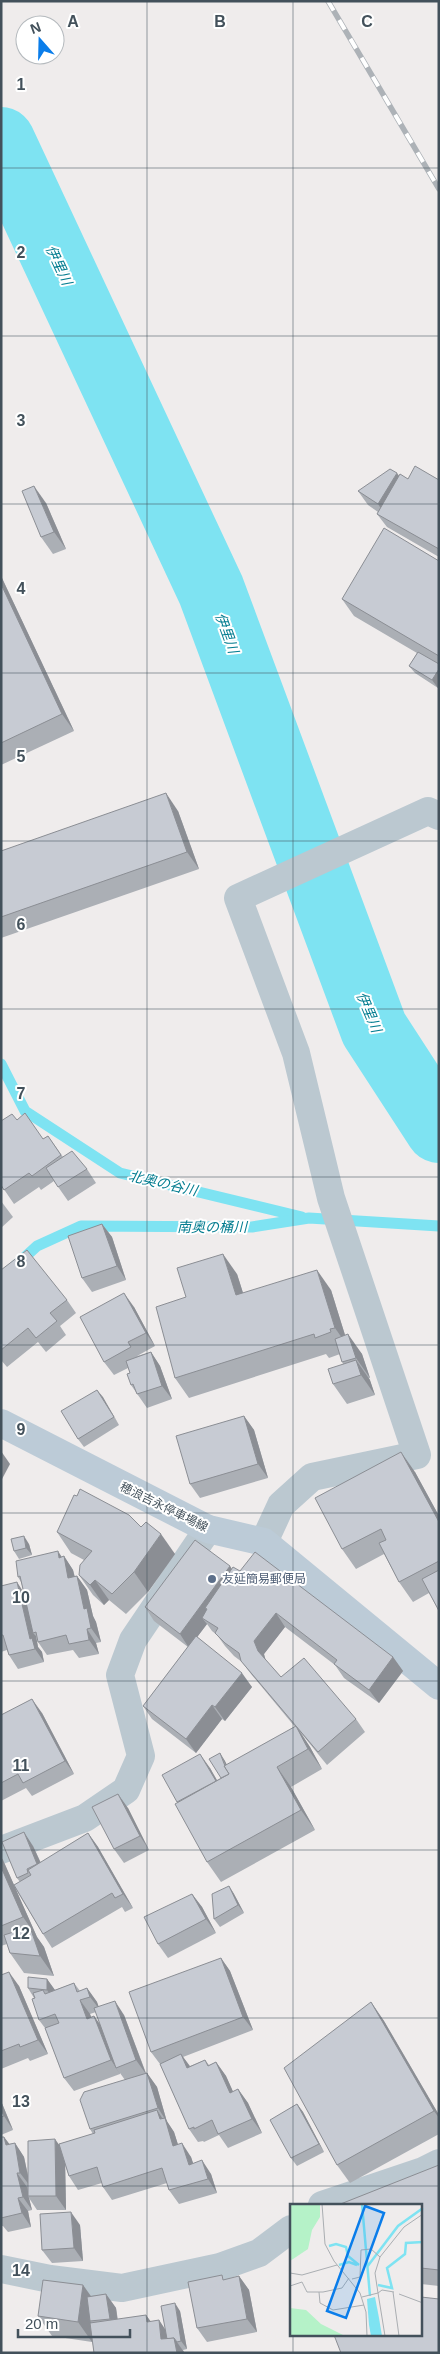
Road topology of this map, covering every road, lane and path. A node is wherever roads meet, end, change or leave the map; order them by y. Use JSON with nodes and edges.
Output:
{"nodes":[{"id":1,"x":439,"y":816,"type":"edge"},
{"id":2,"x":1,"y":1423,"type":"edge"},
{"id":3,"x":208,"y":1529,"type":"junction"},
{"id":4,"x":264,"y":1542,"type":"junction"},
{"id":5,"x":439,"y":1686,"type":"edge"},
{"id":6,"x":1,"y":1850,"type":"edge"},
{"id":7,"x":439,"y":2163,"type":"edge"},
{"id":8,"x":325,"y":2204,"type":"edge"},
{"id":9,"x":290,"y":2230,"type":"edge"},
{"id":10,"x":1,"y":2269,"type":"edge"}],
"edges":[{"from":1,"to":4,"type":"street"},
{"from":2,"to":3,"type":"main road","name":"穂浪吉永停車場線"},
{"from":3,"to":4,"type":"main road","name":"穂浪吉永停車場線"},
{"from":3,"to":6,"type":"street"},
{"from":4,"to":5,"type":"main road","name":"穂浪吉永停車場線"},
{"from":7,"to":8,"type":"street"},
{"from":9,"to":10,"type":"street"}]}
